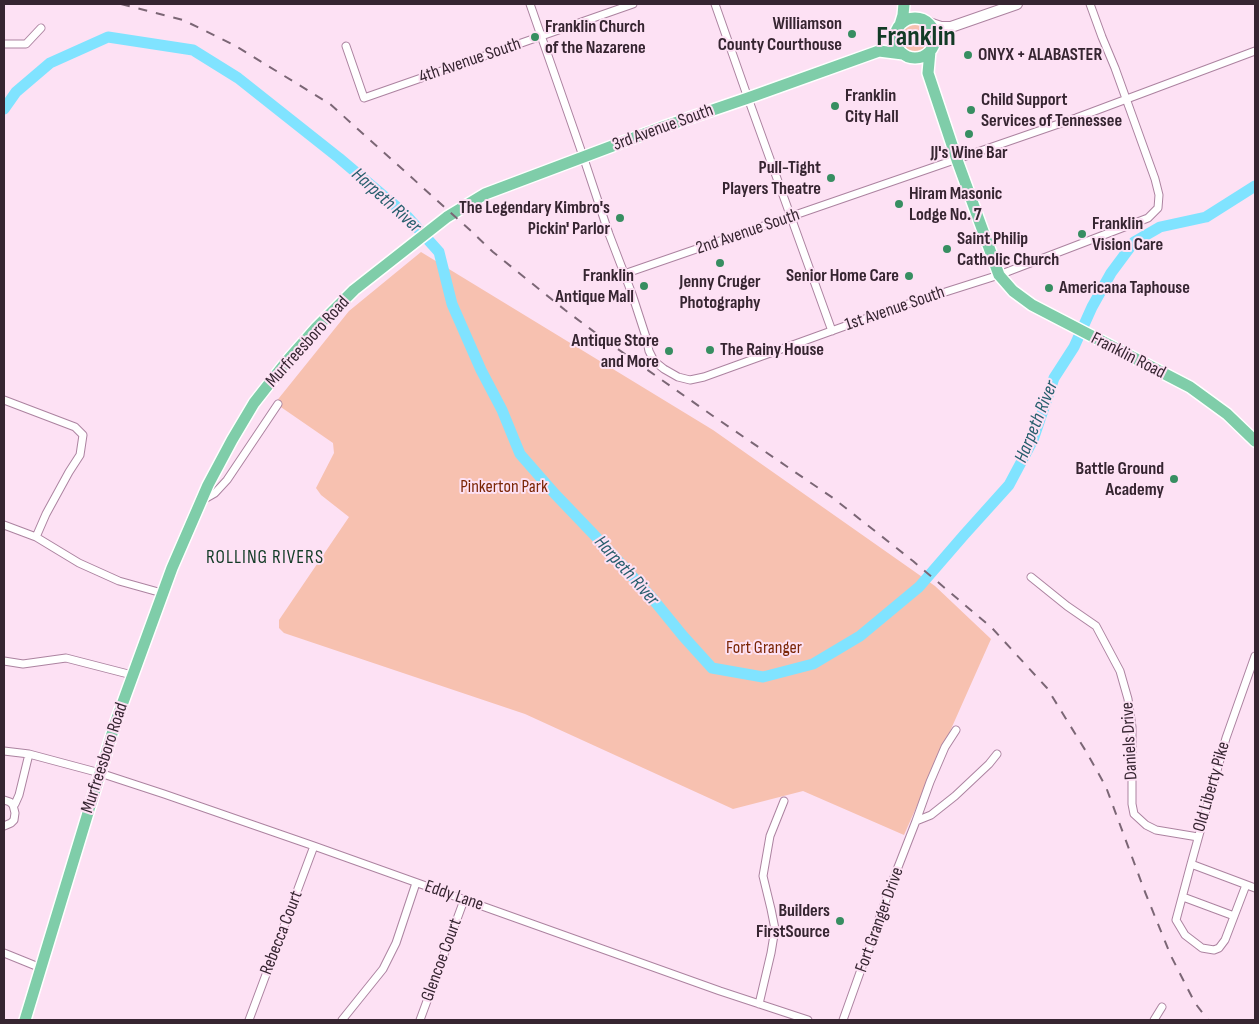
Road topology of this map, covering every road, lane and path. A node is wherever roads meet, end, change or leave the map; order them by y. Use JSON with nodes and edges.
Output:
{"nodes":[{"id":1,"x":530,"y":4,"type":"edge"},
{"id":2,"x":633,"y":4,"type":"edge"},
{"id":3,"x":715,"y":4,"type":"edge"},
{"id":4,"x":1017,"y":4,"type":"edge"},
{"id":5,"x":1090,"y":4,"type":"edge"},
{"id":6,"x":904,"y":5,"type":"edge"},
{"id":7,"x":924,"y":21,"type":"junction"},
{"id":8,"x":899,"y":27,"type":"junction"},
{"id":9,"x":951,"y":27,"type":"junction"},
{"id":10,"x":41,"y":28,"type":"dead end"},
{"id":11,"x":542,"y":36,"type":"junction"},
{"id":12,"x":4,"y":44,"type":"edge"},
{"id":13,"x":346,"y":46,"type":"dead end"},
{"id":14,"x":933,"y":47,"type":"junction"},
{"id":15,"x":879,"y":51,"type":"junction"},
{"id":16,"x":1255,"y":51,"type":"edge"},
{"id":17,"x":908,"y":56,"type":"junction"},
{"id":18,"x":928,"y":73,"type":"junction"},
{"id":19,"x":748,"y":98,"type":"junction"},
{"id":20,"x":1126,"y":99,"type":"junction"},
{"id":21,"x":584,"y":156,"type":"junction"},
{"id":22,"x":957,"y":160,"type":"junction"},
{"id":23,"x":450,"y":216,"type":"joint"},
{"id":24,"x":791,"y":217,"type":"junction"},
{"id":25,"x":624,"y":274,"type":"junction"},
{"id":26,"x":999,"y":275,"type":"junction"},
{"id":27,"x":832,"y":331,"type":"junction"},
{"id":28,"x":4,"y":400,"type":"edge"},
{"id":29,"x":278,"y":404,"type":"dead end"},
{"id":30,"x":1255,"y":441,"type":"edge"},
{"id":31,"x":201,"y":501,"type":"junction"},
{"id":32,"x":4,"y":525,"type":"edge"},
{"id":33,"x":36,"y":536,"type":"junction"},
{"id":34,"x":1031,"y":577,"type":"dead end"},
{"id":35,"x":162,"y":594,"type":"junction"},
{"id":36,"x":1255,"y":656,"type":"edge"},
{"id":37,"x":4,"y":662,"type":"edge"},
{"id":38,"x":132,"y":676,"type":"junction"},
{"id":39,"x":956,"y":730,"type":"dead end"},
{"id":40,"x":4,"y":751,"type":"edge"},
{"id":41,"x":29,"y":754,"type":"junction"},
{"id":42,"x":997,"y":754,"type":"dead end"},
{"id":43,"x":100,"y":773,"type":"junction"},
{"id":44,"x":4,"y":800,"type":"edge"},
{"id":45,"x":784,"y":801,"type":"dead end"},
{"id":46,"x":13,"y":806,"type":"junction"},
{"id":47,"x":916,"y":821,"type":"junction"},
{"id":48,"x":4,"y":826,"type":"edge"},
{"id":49,"x":1198,"y":837,"type":"junction"},
{"id":50,"x":314,"y":846,"type":"junction"},
{"id":51,"x":1191,"y":864,"type":"junction"},
{"id":52,"x":416,"y":883,"type":"junction"},
{"id":53,"x":1246,"y":885,"type":"junction"},
{"id":54,"x":1255,"y":888,"type":"edge"},
{"id":55,"x":1183,"y":897,"type":"junction"},
{"id":56,"x":464,"y":900,"type":"junction"},
{"id":57,"x":1234,"y":916,"type":"junction"},
{"id":58,"x":4,"y":953,"type":"edge"},
{"id":59,"x":41,"y":968,"type":"junction"},
{"id":60,"x":759,"y":1004,"type":"junction"},
{"id":61,"x":1162,"y":1007,"type":"dead end"},
{"id":62,"x":25,"y":1020,"type":"edge"},
{"id":63,"x":249,"y":1020,"type":"edge"},
{"id":64,"x":342,"y":1020,"type":"edge"},
{"id":65,"x":420,"y":1020,"type":"edge"},
{"id":66,"x":808,"y":1020,"type":"edge"},
{"id":67,"x":843,"y":1020,"type":"edge"},
{"id":68,"x":1154,"y":1020,"type":"edge"}],
"edges":[{"from":1,"to":11,"type":"street"},
{"from":2,"to":11,"type":"street","name":"4th Avenue South"},
{"from":3,"to":19,"type":"street"},
{"from":4,"to":9,"type":"main road"},
{"from":5,"to":20,"type":"street"},
{"from":6,"to":7,"type":"main road"},
{"from":6,"to":8,"type":"main road"},
{"from":7,"to":8,"type":"main road"},
{"from":7,"to":9,"type":"main road"},
{"from":7,"to":14,"type":"main road"},
{"from":8,"to":15,"type":"main road","name":"3rd Avenue South"},
{"from":8,"to":17,"type":"main road"},
{"from":9,"to":14,"type":"main road"},
{"from":10,"to":12,"type":"street"},
{"from":11,"to":13,"type":"street","name":"4th Avenue South"},
{"from":11,"to":21,"type":"street"},
{"from":14,"to":17,"type":"main road"},
{"from":14,"to":18,"type":"main road"},
{"from":15,"to":17,"type":"main road","name":"3rd Avenue South"},
{"from":15,"to":19,"type":"main road","name":"3rd Avenue South"},
{"from":16,"to":20,"type":"street","name":"2nd Avenue South"},
{"from":17,"to":18,"type":"main road"},
{"from":18,"to":22,"type":"main road"},
{"from":19,"to":21,"type":"main road","name":"3rd Avenue South"},
{"from":19,"to":24,"type":"street"},
{"from":20,"to":22,"type":"street","name":"2nd Avenue South"},
{"from":20,"to":26,"type":"street","name":"1st Avenue South"},
{"from":21,"to":23,"type":"main road","name":"3rd Avenue South"},
{"from":21,"to":25,"type":"street"},
{"from":22,"to":24,"type":"street","name":"2nd Avenue South"},
{"from":22,"to":26,"type":"main road"},
{"from":23,"to":31,"type":"main road","name":"Murfreesboro Road"},
{"from":24,"to":25,"type":"street","name":"2nd Avenue South"},
{"from":24,"to":27,"type":"street"},
{"from":25,"to":27,"type":"street","name":"1st Avenue South"},
{"from":26,"to":27,"type":"street","name":"1st Avenue South"},
{"from":26,"to":30,"type":"main road","name":"Franklin Road"},
{"from":28,"to":33,"type":"street"},
{"from":29,"to":31,"type":"street","name":"Murfreesboro Road"},
{"from":31,"to":35,"type":"main road","name":"Murfreesboro Road"},
{"from":32,"to":33,"type":"street"},
{"from":33,"to":35,"type":"street"},
{"from":34,"to":49,"type":"street","name":"Daniels Drive"},
{"from":35,"to":38,"type":"main road","name":"Murfreesboro Road"},
{"from":36,"to":49,"type":"street","name":"Old Liberty Pike"},
{"from":37,"to":38,"type":"street"},
{"from":38,"to":43,"type":"main road","name":"Murfreesboro Road"},
{"from":39,"to":47,"type":"street","name":"Fort Granger Drive"},
{"from":40,"to":41,"type":"street","name":"Eddy Lane"},
{"from":41,"to":43,"type":"street","name":"Eddy Lane"},
{"from":41,"to":46,"type":"street"},
{"from":42,"to":47,"type":"street"},
{"from":43,"to":50,"type":"street","name":"Eddy Lane"},
{"from":43,"to":59,"type":"main road","name":"Murfreesboro Road"},
{"from":44,"to":46,"type":"street"},
{"from":45,"to":60,"type":"street"},
{"from":46,"to":48,"type":"street"},
{"from":47,"to":67,"type":"street","name":"Fort Granger Drive"},
{"from":49,"to":51,"type":"street","name":"Old Liberty Pike"},
{"from":50,"to":52,"type":"street","name":"Eddy Lane"},
{"from":50,"to":63,"type":"street","name":"Rebecca Court"},
{"from":51,"to":53,"type":"street"},
{"from":51,"to":55,"type":"street","name":"Old Liberty Pike"},
{"from":52,"to":56,"type":"street","name":"Eddy Lane"},
{"from":52,"to":64,"type":"street"},
{"from":53,"to":54,"type":"street"},
{"from":53,"to":57,"type":"street"},
{"from":55,"to":57,"type":"street"},
{"from":55,"to":57,"type":"street","name":"Old Liberty Pike"},
{"from":56,"to":60,"type":"street","name":"Eddy Lane"},
{"from":56,"to":65,"type":"street","name":"Glencoe Court"},
{"from":58,"to":59,"type":"street"},
{"from":59,"to":62,"type":"main road","name":"Murfreesboro Road"},
{"from":60,"to":66,"type":"street","name":"Eddy Lane"},
{"from":61,"to":68,"type":"street"}]}
